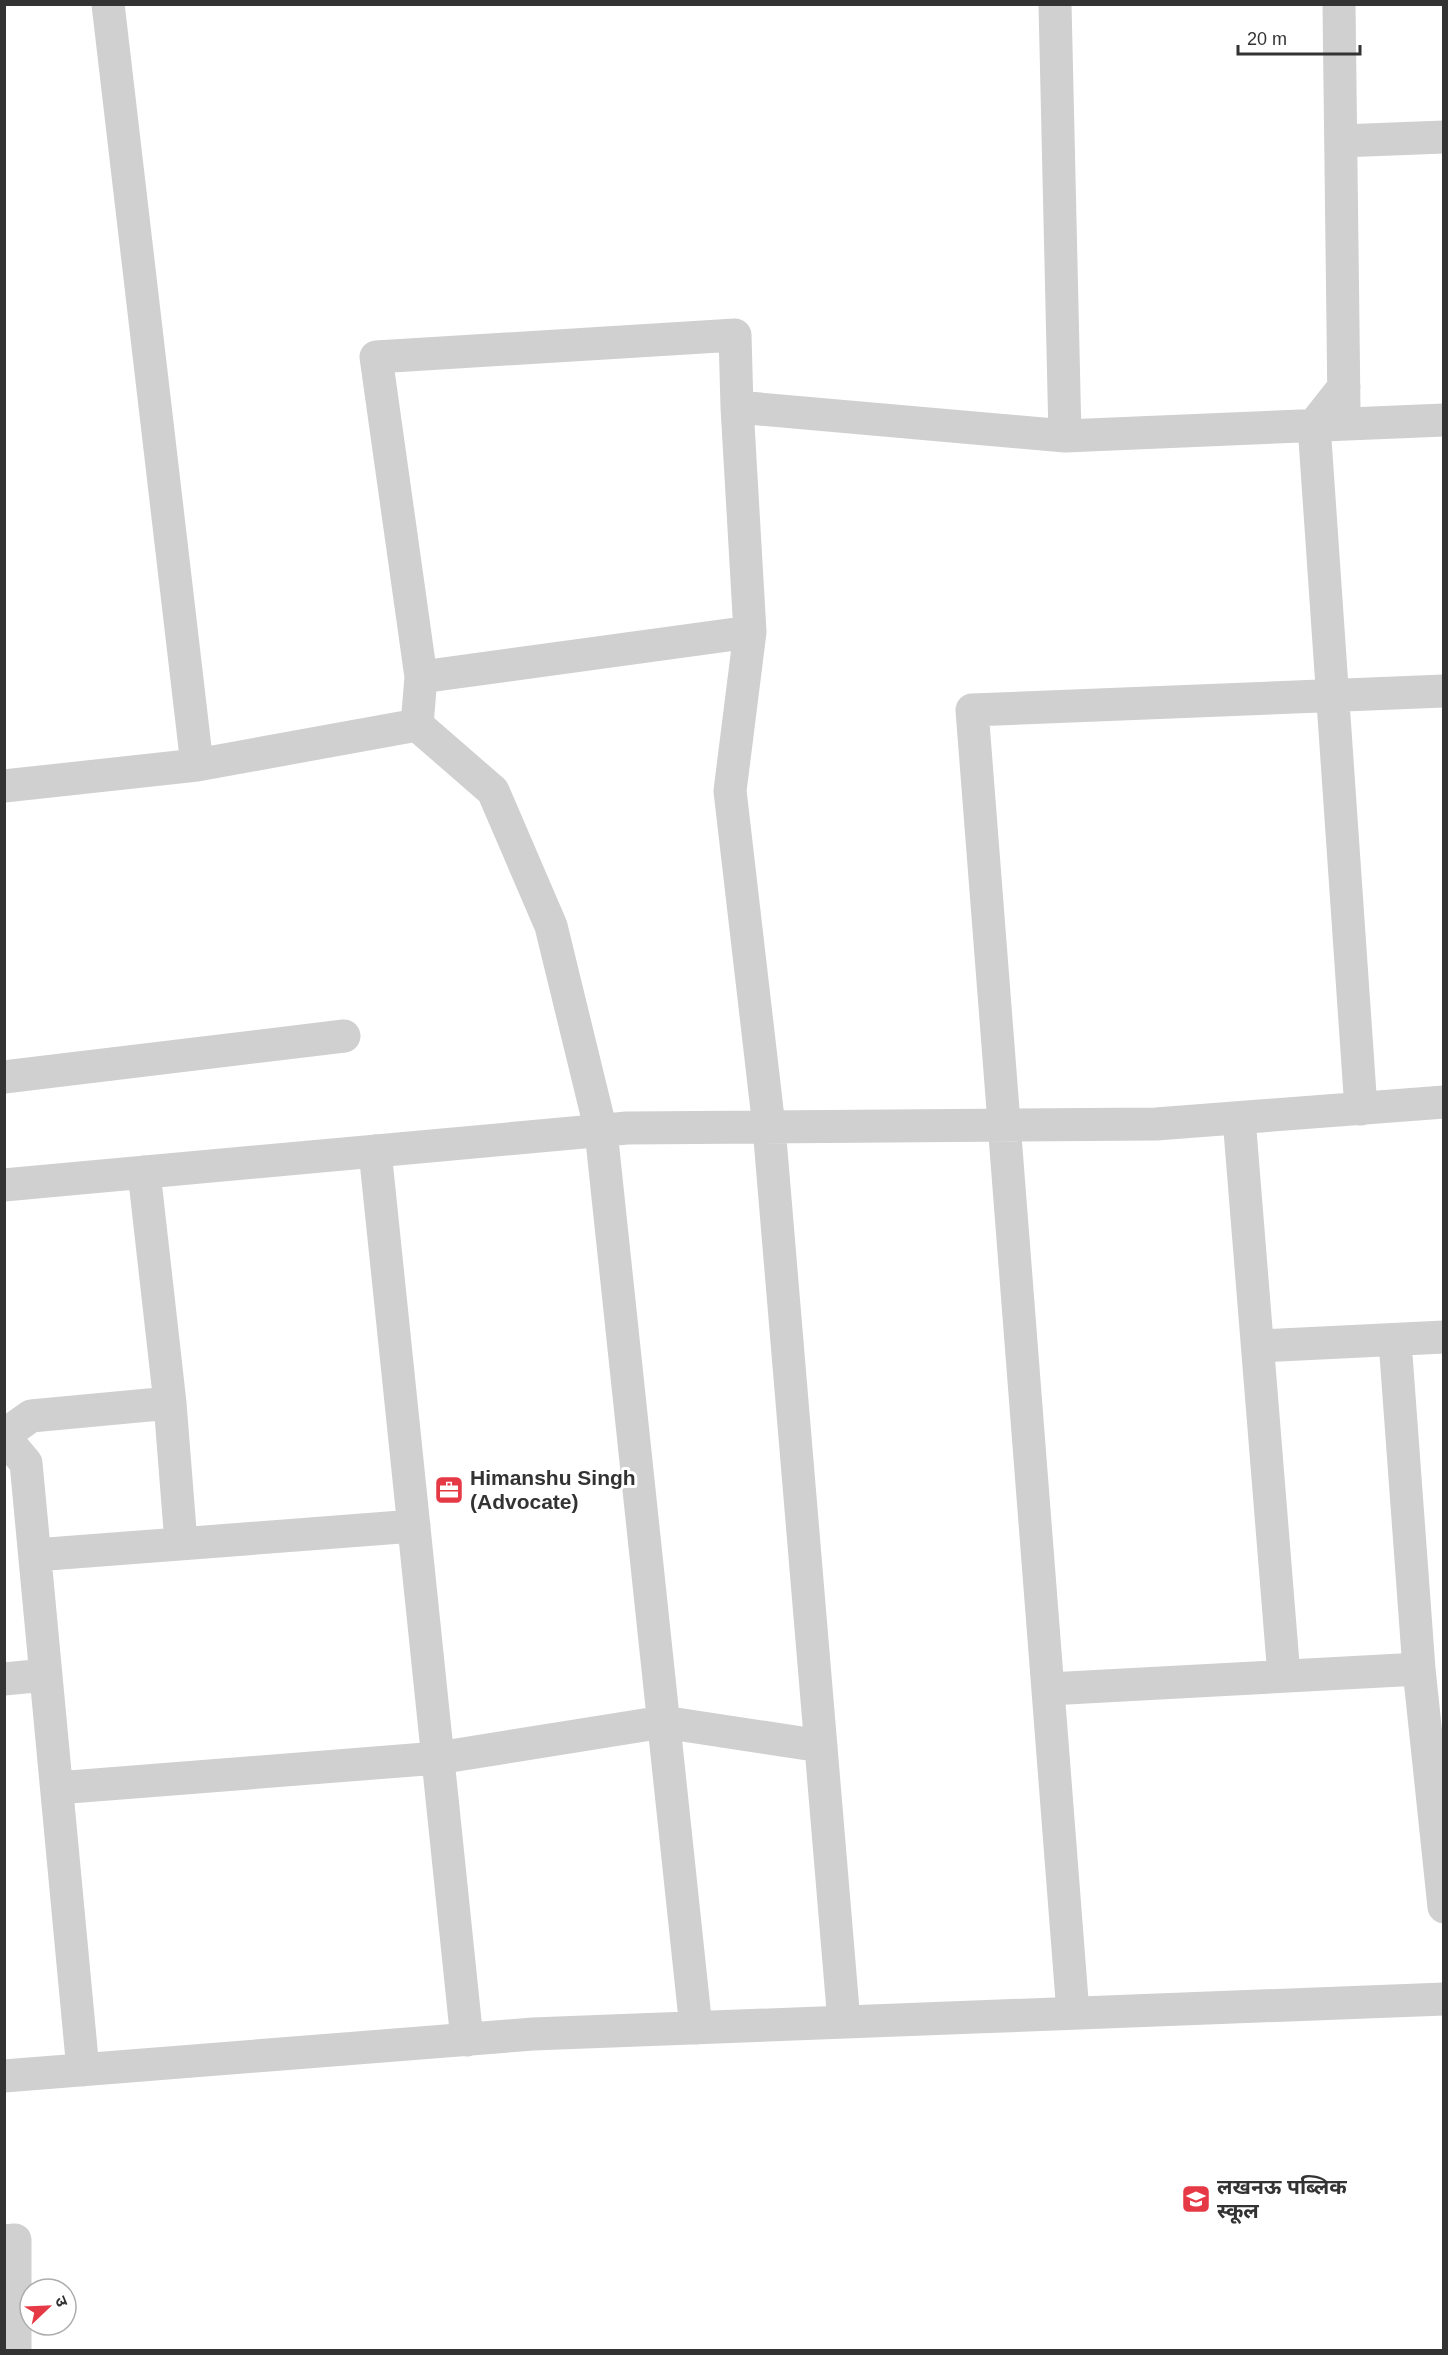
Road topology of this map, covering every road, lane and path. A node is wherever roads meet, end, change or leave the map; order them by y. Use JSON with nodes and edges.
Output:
{"nodes":[{"id":1,"x":108,"y":4,"type":"edge"},
{"id":2,"x":1055,"y":4,"type":"edge"},
{"id":3,"x":1339,"y":4,"type":"edge"},
{"id":4,"x":1443,"y":137,"type":"edge"},
{"id":5,"x":1341,"y":141,"type":"junction"},
{"id":6,"x":738,"y":407,"type":"junction"},
{"id":7,"x":1443,"y":420,"type":"edge"},
{"id":8,"x":1329,"y":425,"type":"junction"},
{"id":9,"x":1065,"y":436,"type":"junction"},
{"id":10,"x":750,"y":632,"type":"junction"},
{"id":11,"x":421,"y":677,"type":"junction"},
{"id":12,"x":1443,"y":691,"type":"edge"},
{"id":13,"x":1333,"y":695,"type":"junction"},
{"id":14,"x":417,"y":725,"type":"junction"},
{"id":15,"x":197,"y":765,"type":"junction"},
{"id":16,"x":4,"y":786,"type":"edge"},
{"id":17,"x":344,"y":1036,"type":"dead end"},
{"id":18,"x":4,"y":1077,"type":"edge"},
{"id":19,"x":1443,"y":1102,"type":"edge"},
{"id":20,"x":1361,"y":1109,"type":"junction"},
{"id":21,"x":1239,"y":1118,"type":"junction"},
{"id":22,"x":1005,"y":1126,"type":"junction"},
{"id":23,"x":769,"y":1127,"type":"junction"},
{"id":24,"x":601,"y":1131,"type":"junction"},
{"id":25,"x":375,"y":1151,"type":"junction"},
{"id":26,"x":144,"y":1172,"type":"junction"},
{"id":27,"x":4,"y":1185,"type":"edge"},
{"id":28,"x":1443,"y":1336,"type":"edge"},
{"id":29,"x":1395,"y":1341,"type":"junction"},
{"id":30,"x":1258,"y":1346,"type":"junction"},
{"id":31,"x":170,"y":1403,"type":"junction"},
{"id":32,"x":4,"y":1436,"type":"edge"},
{"id":33,"x":414,"y":1526,"type":"junction"},
{"id":34,"x":181,"y":1543,"type":"junction"},
{"id":35,"x":35,"y":1555,"type":"junction"},
{"id":36,"x":1419,"y":1669,"type":"junction"},
{"id":37,"x":46,"y":1675,"type":"junction"},
{"id":38,"x":1284,"y":1676,"type":"junction"},
{"id":39,"x":4,"y":1679,"type":"edge"},
{"id":40,"x":1049,"y":1689,"type":"junction"},
{"id":41,"x":663,"y":1722,"type":"junction"},
{"id":42,"x":821,"y":1746,"type":"junction"},
{"id":43,"x":438,"y":1758,"type":"junction"},
{"id":44,"x":57,"y":1788,"type":"junction"},
{"id":45,"x":1443,"y":1907,"type":"edge"},
{"id":46,"x":1443,"y":2000,"type":"edge"},
{"id":47,"x":1074,"y":2013,"type":"junction"},
{"id":48,"x":844,"y":2022,"type":"junction"},
{"id":49,"x":696,"y":2028,"type":"junction"},
{"id":50,"x":467,"y":2040,"type":"junction"},
{"id":51,"x":83,"y":2070,"type":"junction"},
{"id":52,"x":4,"y":2076,"type":"edge"},
{"id":53,"x":4,"y":2241,"type":"edge"},
{"id":54,"x":15,"y":2350,"type":"edge"}],
"edges":[{"from":1,"to":15,"type":"street"},
{"from":2,"to":9,"type":"street"},
{"from":3,"to":5,"type":"street"},
{"from":4,"to":5,"type":"street"},
{"from":5,"to":8,"type":"street"},
{"from":6,"to":9,"type":"street"},
{"from":6,"to":10,"type":"street"},
{"from":6,"to":11,"type":"street"},
{"from":7,"to":8,"type":"street"},
{"from":8,"to":9,"type":"street"},
{"from":8,"to":13,"type":"street"},
{"from":10,"to":11,"type":"street"},
{"from":10,"to":23,"type":"street"},
{"from":11,"to":14,"type":"street"},
{"from":12,"to":13,"type":"street"},
{"from":13,"to":20,"type":"street"},
{"from":13,"to":22,"type":"street"},
{"from":14,"to":15,"type":"street"},
{"from":14,"to":24,"type":"street"},
{"from":15,"to":16,"type":"street"},
{"from":17,"to":18,"type":"street"},
{"from":19,"to":20,"type":"street"},
{"from":20,"to":21,"type":"street"},
{"from":21,"to":22,"type":"street"},
{"from":21,"to":30,"type":"street"},
{"from":22,"to":23,"type":"street"},
{"from":22,"to":40,"type":"street"},
{"from":23,"to":24,"type":"street"},
{"from":23,"to":42,"type":"street"},
{"from":24,"to":25,"type":"street"},
{"from":24,"to":41,"type":"street"},
{"from":25,"to":26,"type":"street"},
{"from":25,"to":33,"type":"street"},
{"from":26,"to":27,"type":"street"},
{"from":26,"to":31,"type":"street"},
{"from":28,"to":29,"type":"street"},
{"from":29,"to":30,"type":"street"},
{"from":29,"to":36,"type":"street"},
{"from":30,"to":38,"type":"street"},
{"from":31,"to":32,"type":"street"},
{"from":31,"to":34,"type":"street"},
{"from":32,"to":35,"type":"street"},
{"from":33,"to":34,"type":"street"},
{"from":33,"to":43,"type":"street"},
{"from":34,"to":35,"type":"street"},
{"from":35,"to":37,"type":"street"},
{"from":36,"to":38,"type":"street"},
{"from":36,"to":45,"type":"street"},
{"from":37,"to":39,"type":"street"},
{"from":37,"to":44,"type":"street"},
{"from":38,"to":40,"type":"street"},
{"from":40,"to":47,"type":"street"},
{"from":41,"to":42,"type":"street"},
{"from":41,"to":43,"type":"street"},
{"from":41,"to":49,"type":"street"},
{"from":42,"to":48,"type":"street"},
{"from":43,"to":44,"type":"street"},
{"from":43,"to":50,"type":"street"},
{"from":44,"to":51,"type":"street"},
{"from":46,"to":47,"type":"street"},
{"from":47,"to":48,"type":"street"},
{"from":48,"to":49,"type":"street"},
{"from":49,"to":50,"type":"street"},
{"from":50,"to":51,"type":"street"},
{"from":51,"to":52,"type":"street"},
{"from":53,"to":54,"type":"street"}]}
